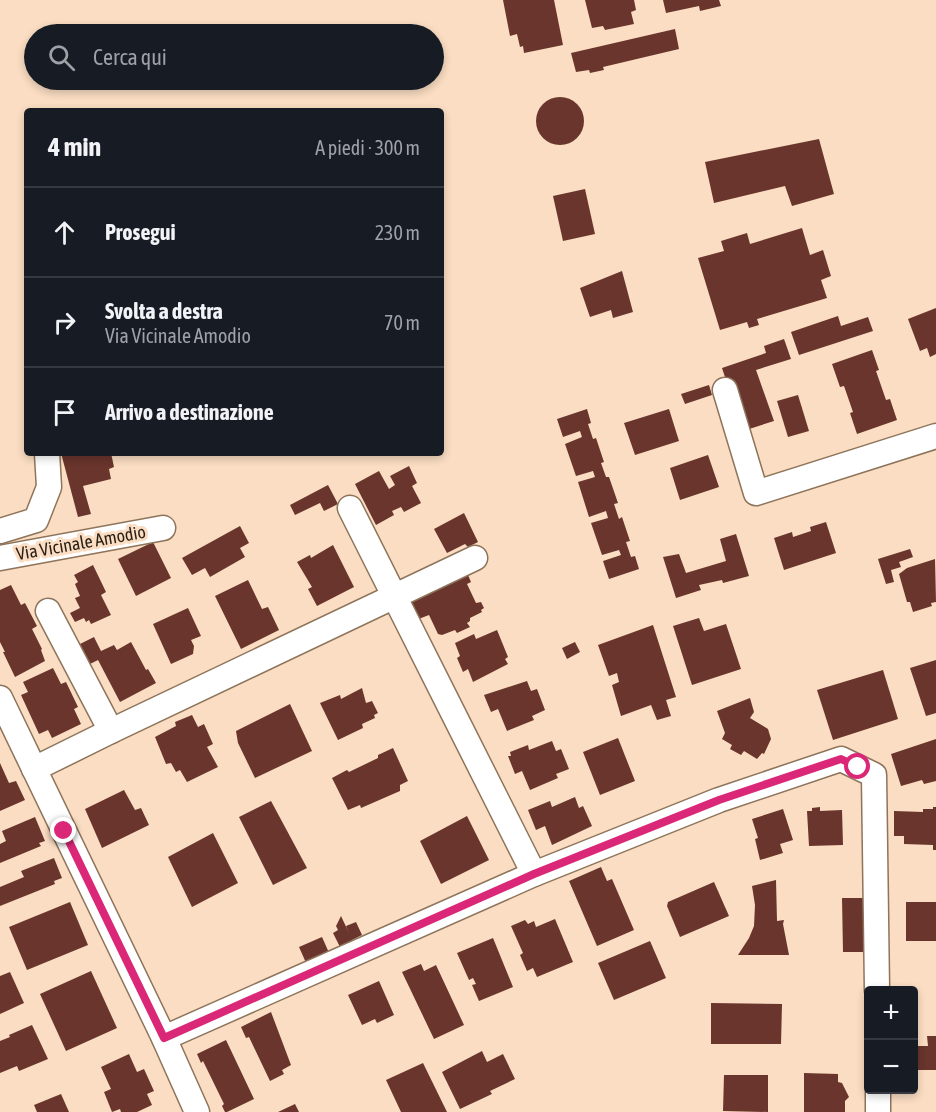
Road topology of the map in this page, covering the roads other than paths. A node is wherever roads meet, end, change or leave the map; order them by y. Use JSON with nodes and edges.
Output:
{"nodes":[{"id":1,"x":725,"y":390,"type":"dead end"},
{"id":2,"x":936,"y":436,"type":"edge"},
{"id":3,"x":47,"y":456,"type":"edge"},
{"id":4,"x":350,"y":508,"type":"dead end"},
{"id":5,"x":163,"y":528,"type":"dead end"},
{"id":6,"x":0,"y":531,"type":"edge"},
{"id":7,"x":0,"y":558,"type":"edge"},
{"id":8,"x":475,"y":558,"type":"dead end"},
{"id":9,"x":394,"y":596,"type":"junction"},
{"id":10,"x":48,"y":611,"type":"dead end"},
{"id":11,"x":0,"y":698,"type":"edge"},
{"id":12,"x":111,"y":731,"type":"junction"},
{"id":13,"x":34,"y":769,"type":"junction"},
{"id":14,"x":534,"y":874,"type":"junction"},
{"id":15,"x":877,"y":986,"type":"edge"},
{"id":16,"x":164,"y":1038,"type":"junction"},
{"id":17,"x":878,"y":1094,"type":"edge"},
{"id":18,"x":197,"y":1112,"type":"edge"},
{"id":19,"x":878,"y":1112,"type":"edge"}],
"edges":[{"from":1,"to":2,"type":"street"},
{"from":3,"to":6,"type":"street"},
{"from":4,"to":9,"type":"street"},
{"from":5,"to":7,"type":"street","name":"Via Vicinale Amodio"},
{"from":8,"to":9,"type":"street"},
{"from":9,"to":12,"type":"street"},
{"from":9,"to":14,"type":"street"},
{"from":10,"to":12,"type":"street"},
{"from":11,"to":13,"type":"street"},
{"from":12,"to":13,"type":"street"},
{"from":13,"to":16,"type":"street"},
{"from":14,"to":15,"type":"street"},
{"from":14,"to":16,"type":"street"},
{"from":16,"to":18,"type":"street"},
{"from":17,"to":19,"type":"street"}]}
